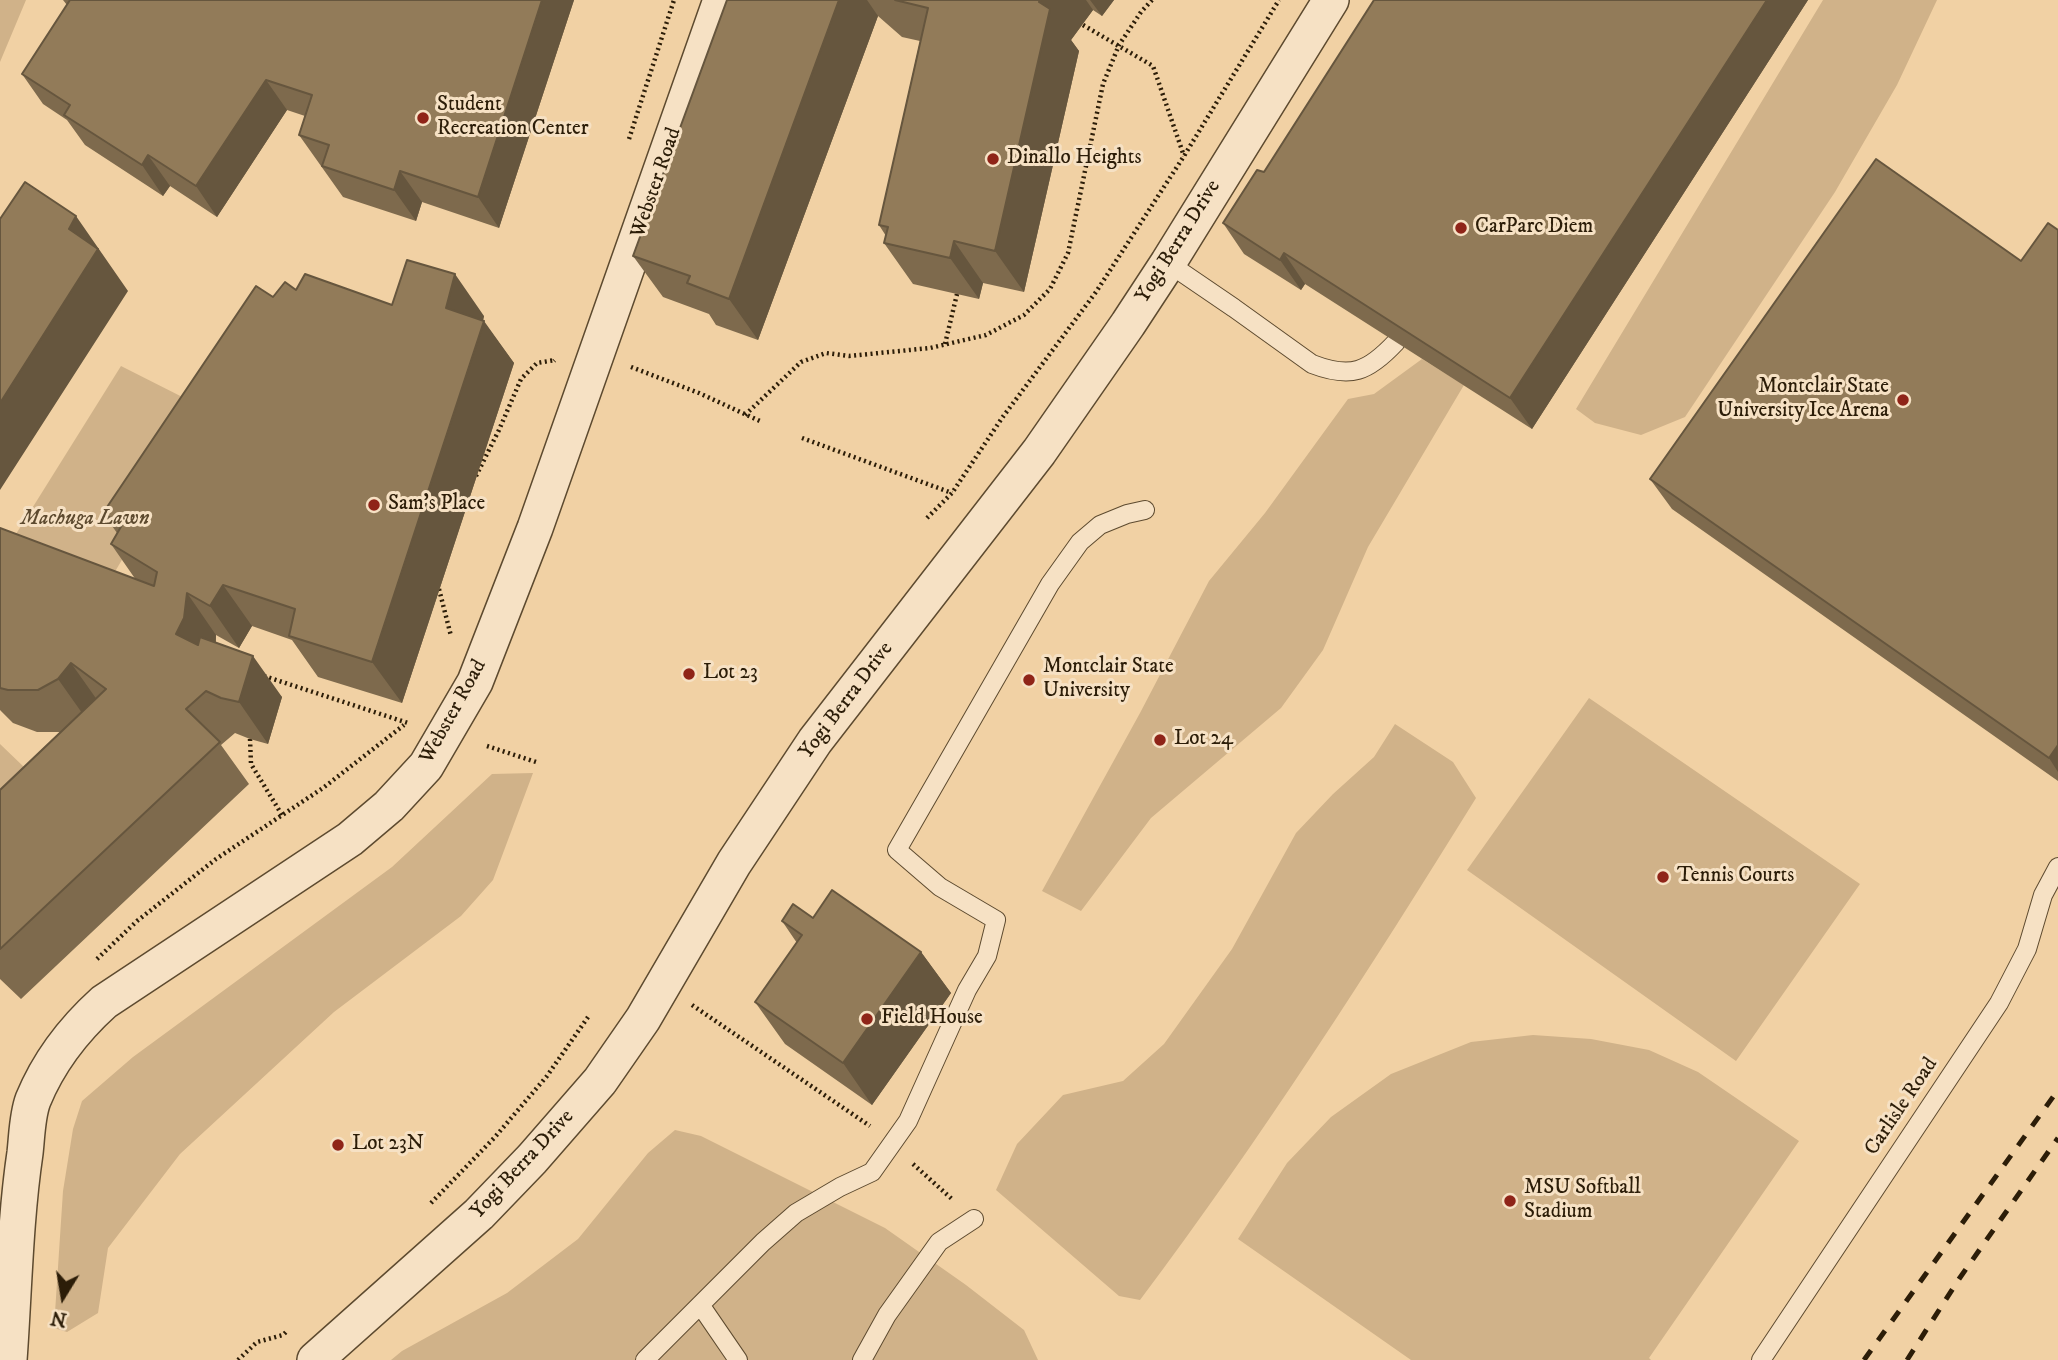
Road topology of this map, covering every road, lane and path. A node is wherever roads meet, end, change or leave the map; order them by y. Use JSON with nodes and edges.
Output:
{"nodes":[{"id":1,"x":721,"y":0,"type":"edge"},
{"id":2,"x":1152,"y":0,"type":"edge"},
{"id":3,"x":1279,"y":0,"type":"edge"},
{"id":4,"x":1331,"y":0,"type":"edge"},
{"id":5,"x":1083,"y":24,"type":"dead end"},
{"id":6,"x":1119,"y":45,"type":"junction"},
{"id":7,"x":1176,"y":131,"type":"dead end"},
{"id":8,"x":1168,"y":263,"type":"junction"},
{"id":9,"x":957,"y":294,"type":"dead end"},
{"id":10,"x":1396,"y":342,"type":"edge"},
{"id":11,"x":945,"y":344,"type":"junction"},
{"id":12,"x":634,"y":368,"type":"dead end"},
{"id":13,"x":551,"y":372,"type":"dead end"},
{"id":14,"x":745,"y":415,"type":"junction"},
{"id":15,"x":762,"y":422,"type":"dead end"},
{"id":16,"x":802,"y":438,"type":"dead end"},
{"id":17,"x":476,"y":476,"type":"dead end"},
{"id":18,"x":952,"y":493,"type":"junction"},
{"id":19,"x":1144,"y":510,"type":"dead end"},
{"id":20,"x":927,"y":518,"type":"dead end"},
{"id":21,"x":439,"y":589,"type":"dead end"},
{"id":22,"x":452,"y":641,"type":"dead end"},
{"id":23,"x":252,"y":672,"type":"dead end"},
{"id":24,"x":413,"y":714,"type":"dead end"},
{"id":25,"x":408,"y":723,"type":"junction"},
{"id":26,"x":250,"y":739,"type":"dead end"},
{"id":27,"x":487,"y":746,"type":"dead end"},
{"id":28,"x":537,"y":762,"type":"dead end"},
{"id":29,"x":282,"y":815,"type":"junction"},
{"id":30,"x":2058,"y":867,"type":"edge"},
{"id":31,"x":90,"y":965,"type":"dead end"},
{"id":32,"x":682,"y":998,"type":"dead end"},
{"id":33,"x":588,"y":1017,"type":"dead end"},
{"id":34,"x":892,"y":1145,"type":"junction"},
{"id":35,"x":431,"y":1203,"type":"dead end"},
{"id":36,"x":974,"y":1219,"type":"joint"},
{"id":37,"x":701,"y":1306,"type":"junction"},
{"id":38,"x":293,"y":1326,"type":"dead end"},
{"id":39,"x":9,"y":1360,"type":"edge"},
{"id":40,"x":238,"y":1360,"type":"edge"},
{"id":41,"x":315,"y":1360,"type":"edge"},
{"id":42,"x":645,"y":1360,"type":"edge"},
{"id":43,"x":738,"y":1360,"type":"edge"},
{"id":44,"x":862,"y":1360,"type":"edge"},
{"id":45,"x":1761,"y":1360,"type":"edge"}],
"edges":[{"from":1,"to":39,"type":"street","name":"Webster Road"},
{"from":2,"to":6,"type":"path"},
{"from":3,"to":18,"type":"path"},
{"from":4,"to":8,"type":"street","name":"Yogi Berra Drive"},
{"from":5,"to":6,"type":"path"},
{"from":6,"to":7,"type":"path"},
{"from":6,"to":11,"type":"path"},
{"from":8,"to":10,"type":"lane"},
{"from":8,"to":41,"type":"street","name":"Yogi Berra Drive"},
{"from":9,"to":11,"type":"path"},
{"from":11,"to":14,"type":"path"},
{"from":12,"to":14,"type":"path"},
{"from":13,"to":17,"type":"path"},
{"from":14,"to":15,"type":"path"},
{"from":16,"to":18,"type":"path"},
{"from":18,"to":20,"type":"path"},
{"from":19,"to":34,"type":"lane"},
{"from":21,"to":22,"type":"path"},
{"from":23,"to":25,"type":"path"},
{"from":24,"to":25,"type":"path"},
{"from":25,"to":29,"type":"path"},
{"from":26,"to":29,"type":"path"},
{"from":27,"to":28,"type":"path"},
{"from":29,"to":31,"type":"path"},
{"from":30,"to":45,"type":"lane","name":"Carlisle Road"},
{"from":32,"to":34,"type":"path"},
{"from":33,"to":35,"type":"path"},
{"from":34,"to":36,"type":"path"},
{"from":34,"to":37,"type":"lane"},
{"from":36,"to":44,"type":"lane"},
{"from":37,"to":42,"type":"lane"},
{"from":37,"to":43,"type":"lane"},
{"from":38,"to":40,"type":"path"}]}
